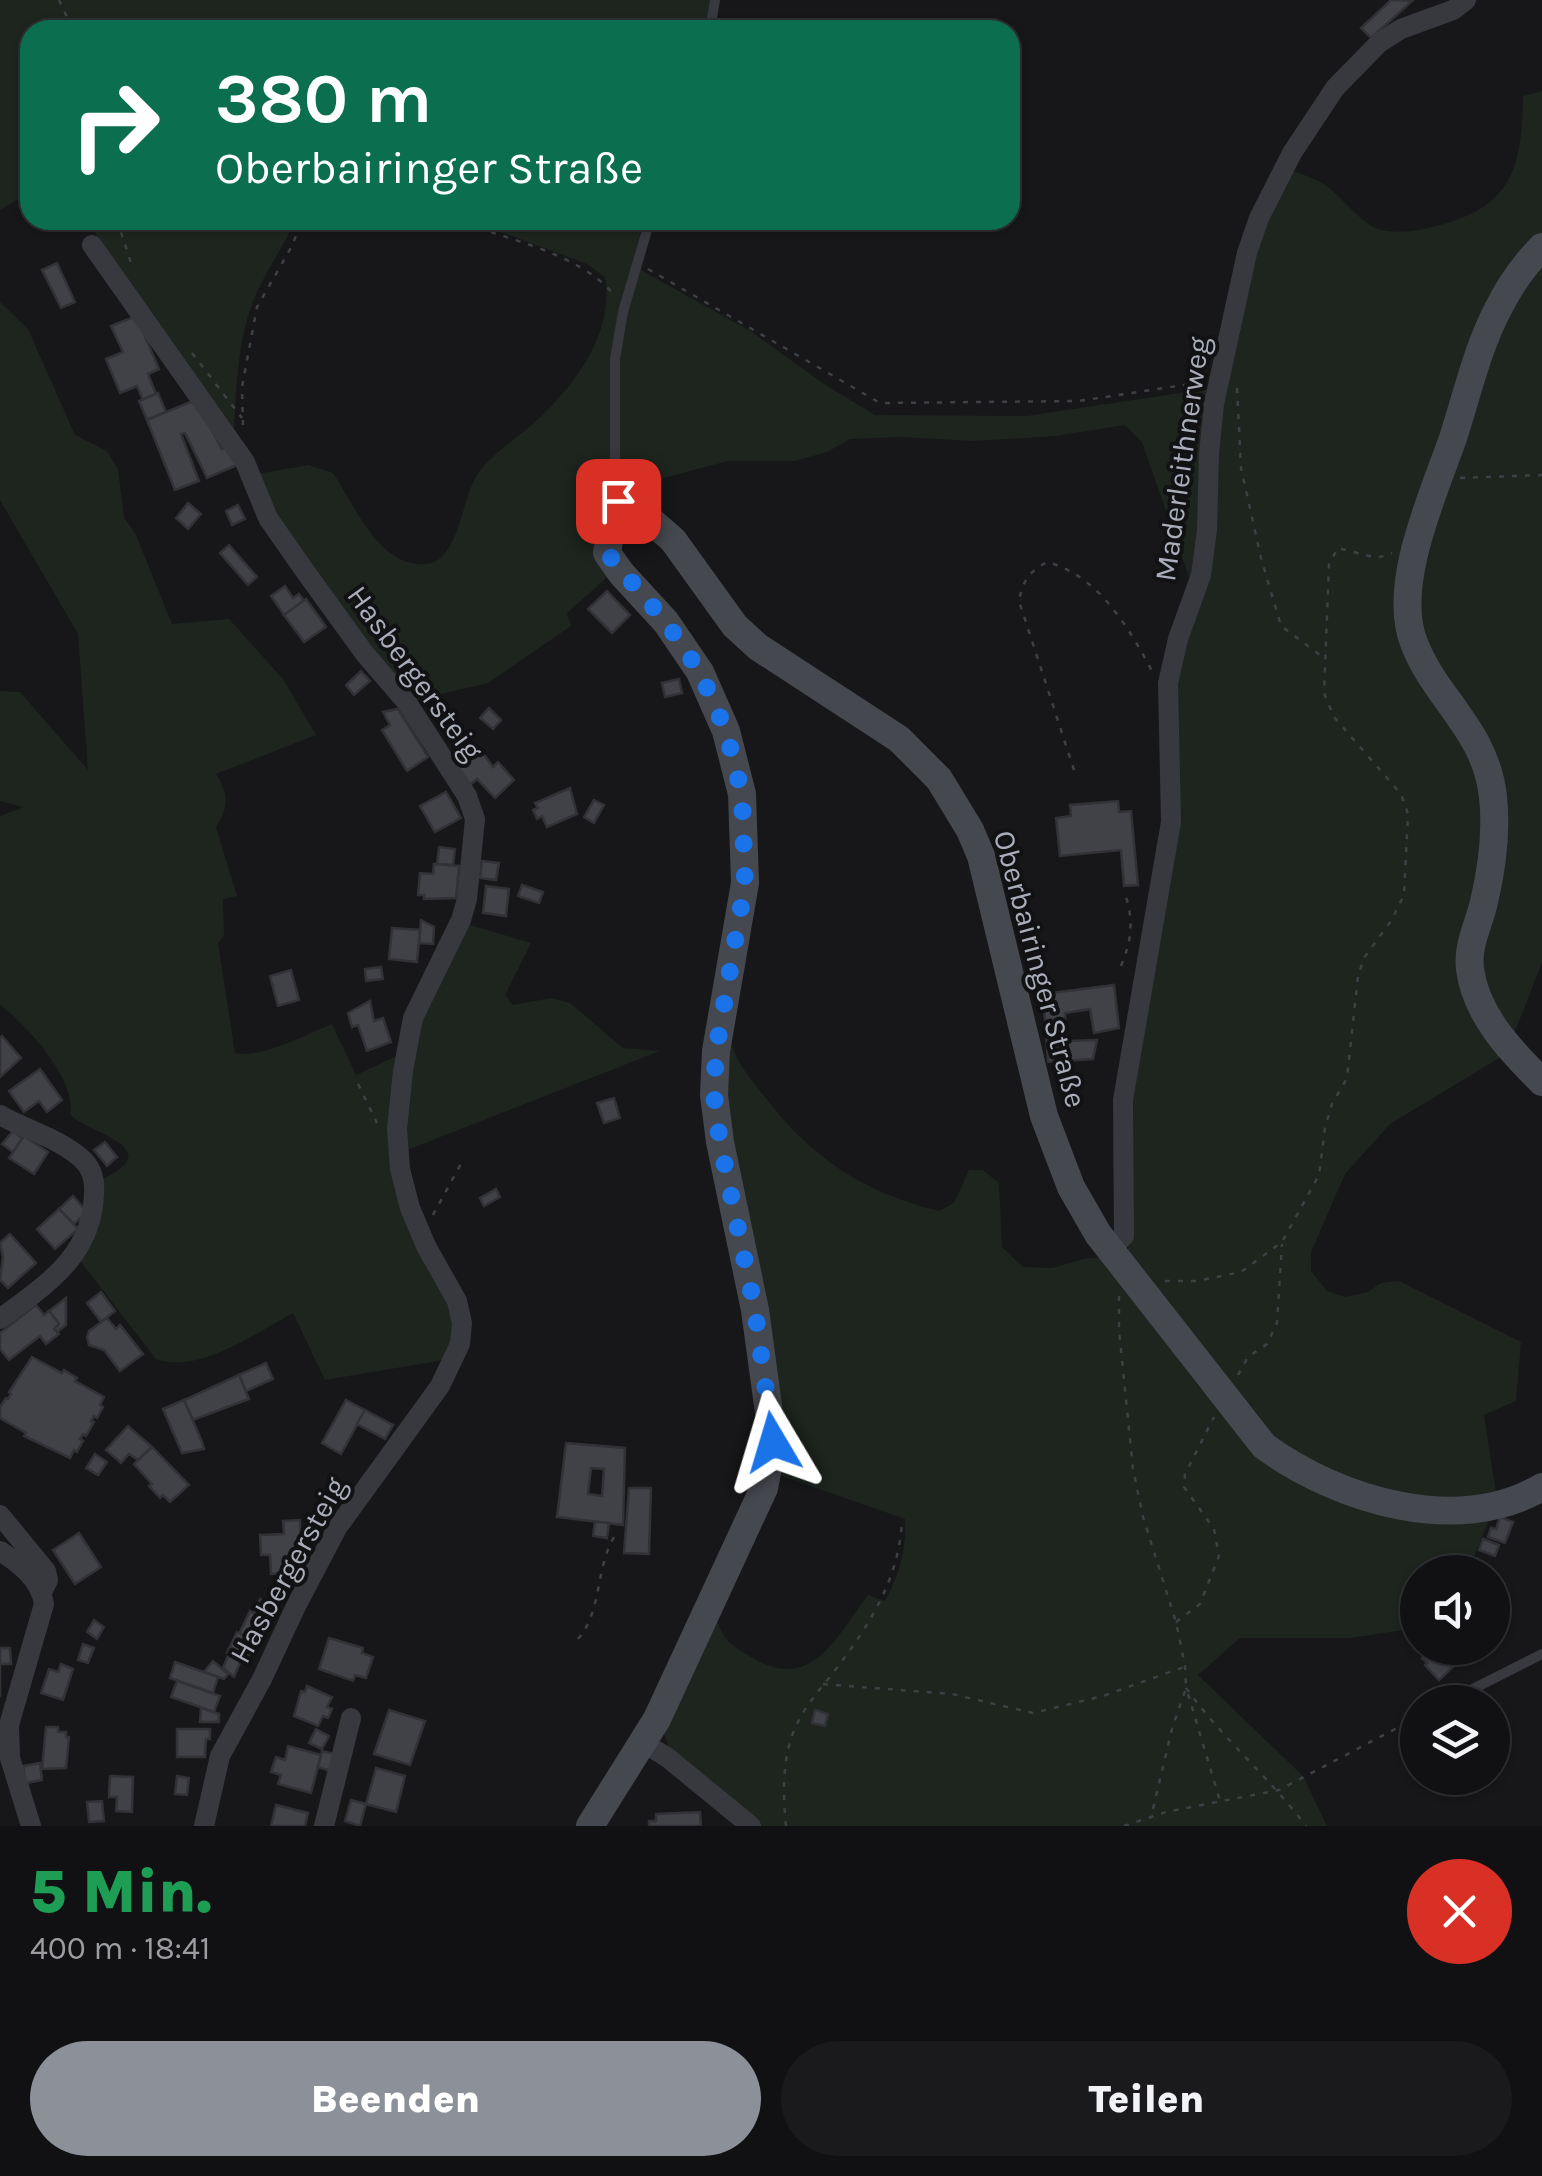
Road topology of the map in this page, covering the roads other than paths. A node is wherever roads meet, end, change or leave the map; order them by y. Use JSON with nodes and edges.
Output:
{"nodes":[{"id":1,"x":1466,"y":0,"type":"edge"},
{"id":2,"x":647,"y":230,"type":"edge"},
{"id":3,"x":92,"y":246,"type":"dead end"},
{"id":4,"x":1542,"y":247,"type":"edge"},
{"id":5,"x":624,"y":518,"type":"junction"},
{"id":6,"x":1542,"y":1082,"type":"edge"},
{"id":7,"x":0,"y":1114,"type":"edge"},
{"id":8,"x":1123,"y":1266,"type":"junction"},
{"id":9,"x":0,"y":1319,"type":"edge"},
{"id":10,"x":1542,"y":1487,"type":"edge"},
{"id":11,"x":9,"y":1518,"type":"edge"},
{"id":12,"x":0,"y":1551,"type":"edge"},
{"id":13,"x":42,"y":1592,"type":"junction"},
{"id":14,"x":1542,"y":1654,"type":"edge"},
{"id":15,"x":1481,"y":1685,"type":"edge"},
{"id":16,"x":351,"y":1718,"type":"dead end"},
{"id":17,"x":644,"y":1743,"type":"junction"},
{"id":18,"x":31,"y":1826,"type":"edge"},
{"id":19,"x":204,"y":1826,"type":"edge"},
{"id":20,"x":324,"y":1826,"type":"edge"},
{"id":21,"x":590,"y":1826,"type":"edge"},
{"id":22,"x":751,"y":1826,"type":"edge"}],
"edges":[{"from":1,"to":8,"type":"street","name":"Maderleithnerweg"},
{"from":2,"to":5,"type":"lane"},
{"from":3,"to":19,"type":"street","name":"Hasbergersteig"},
{"from":4,"to":6,"type":"street"},
{"from":5,"to":8,"type":"street","name":"Oberbairinger Straße"},
{"from":5,"to":17,"type":"street"},
{"from":7,"to":9,"type":"street"},
{"from":8,"to":10,"type":"street","name":"Oberbairinger Straße"},
{"from":11,"to":13,"type":"street"},
{"from":12,"to":13,"type":"street"},
{"from":13,"to":18,"type":"street"},
{"from":14,"to":15,"type":"lane"},
{"from":16,"to":20,"type":"street"},
{"from":17,"to":21,"type":"street"},
{"from":17,"to":22,"type":"street"}]}
